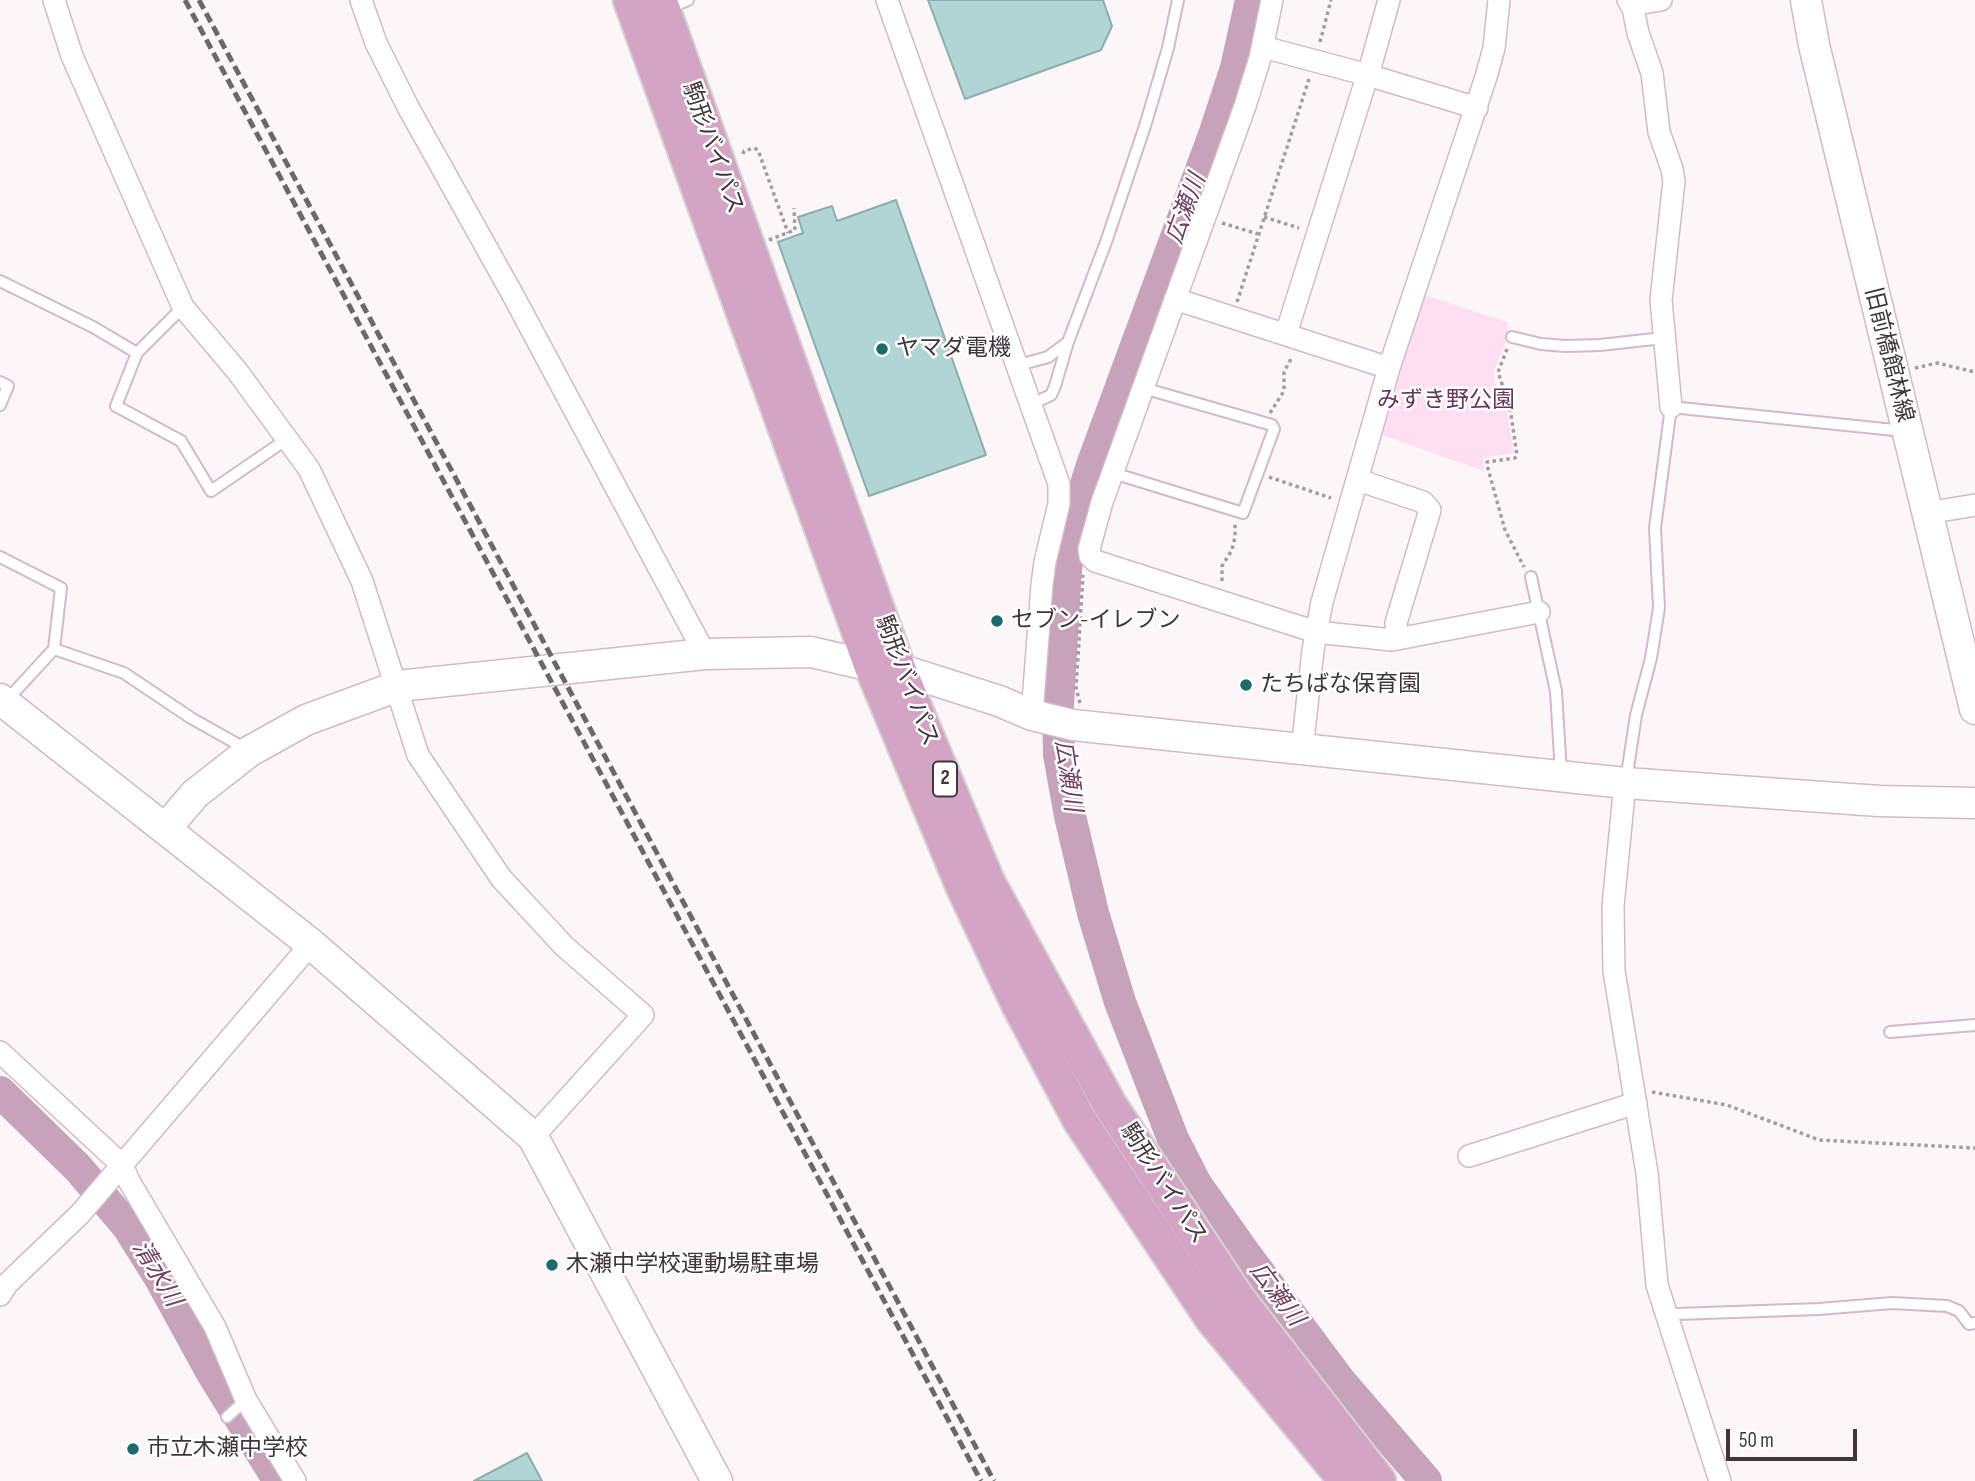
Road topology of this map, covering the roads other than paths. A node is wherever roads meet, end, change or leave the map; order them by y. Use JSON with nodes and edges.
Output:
{"nodes":[{"id":1,"x":54,"y":0,"type":"edge"},
{"id":2,"x":361,"y":0,"type":"edge"},
{"id":3,"x":630,"y":0,"type":"edge"},
{"id":4,"x":887,"y":0,"type":"edge"},
{"id":5,"x":1178,"y":0,"type":"edge"},
{"id":6,"x":1272,"y":0,"type":"edge"},
{"id":7,"x":1389,"y":0,"type":"edge"},
{"id":8,"x":1499,"y":0,"type":"edge"},
{"id":9,"x":1661,"y":0,"type":"edge"},
{"id":10,"x":1806,"y":0,"type":"edge"},
{"id":11,"x":665,"y":2,"type":"edge"},
{"id":12,"x":1629,"y":2,"type":"edge"},
{"id":13,"x":663,"y":46,"type":"dead end"},
{"id":14,"x":1263,"y":47,"type":"junction"},
{"id":15,"x":1368,"y":75,"type":"junction"},
{"id":16,"x":1477,"y":108,"type":"junction"},
{"id":17,"x":0,"y":281,"type":"edge"},
{"id":18,"x":1175,"y":299,"type":"junction"},
{"id":19,"x":183,"y":307,"type":"junction"},
{"id":20,"x":1286,"y":334,"type":"junction"},
{"id":21,"x":1512,"y":337,"type":"road end"},
{"id":22,"x":1663,"y":338,"type":"junction"},
{"id":23,"x":1068,"y":341,"type":"junction"},
{"id":24,"x":137,"y":353,"type":"junction"},
{"id":25,"x":1019,"y":365,"type":"junction"},
{"id":26,"x":1390,"y":368,"type":"junction"},
{"id":27,"x":0,"y":382,"type":"edge"},
{"id":28,"x":1143,"y":388,"type":"junction"},
{"id":29,"x":1032,"y":404,"type":"junction"},
{"id":30,"x":0,"y":405,"type":"edge"},
{"id":31,"x":1671,"y":407,"type":"junction"},
{"id":32,"x":1907,"y":432,"type":"junction"},
{"id":33,"x":287,"y":439,"type":"junction"},
{"id":34,"x":1113,"y":472,"type":"junction"},
{"id":35,"x":1357,"y":480,"type":"junction"},
{"id":36,"x":1975,"y":505,"type":"edge"},
{"id":37,"x":1927,"y":513,"type":"junction"},
{"id":38,"x":0,"y":557,"type":"edge"},
{"id":39,"x":1531,"y":577,"type":"road end"},
{"id":40,"x":1539,"y":612,"type":"junction"},
{"id":41,"x":1316,"y":632,"type":"junction"},
{"id":42,"x":1397,"y":639,"type":"junction"},
{"id":43,"x":54,"y":649,"type":"junction"},
{"id":44,"x":705,"y":654,"type":"junction"},
{"id":45,"x":885,"y":667,"type":"junction"},
{"id":46,"x":398,"y":686,"type":"junction"},
{"id":47,"x":2,"y":700,"type":"edge"},
{"id":48,"x":1975,"y":709,"type":"edge"},
{"id":49,"x":1038,"y":716,"type":"junction"},
{"id":50,"x":1302,"y":750,"type":"junction"},
{"id":51,"x":250,"y":751,"type":"junction"},
{"id":52,"x":1561,"y":776,"type":"junction"},
{"id":53,"x":1625,"y":783,"type":"junction"},
{"id":54,"x":1975,"y":803,"type":"edge"},
{"id":55,"x":166,"y":828,"type":"junction"},
{"id":56,"x":311,"y":944,"type":"junction"},
{"id":57,"x":1975,"y":1025,"type":"edge"},
{"id":58,"x":1890,"y":1032,"type":"dead end"},
{"id":59,"x":0,"y":1052,"type":"edge"},
{"id":60,"x":1634,"y":1096,"type":"junction"},
{"id":61,"x":533,"y":1137,"type":"junction"},
{"id":62,"x":1469,"y":1156,"type":"dead end"},
{"id":63,"x":122,"y":1164,"type":"junction"},
{"id":64,"x":2,"y":1286,"type":"edge"},
{"id":65,"x":1667,"y":1317,"type":"junction"},
{"id":66,"x":1975,"y":1323,"type":"edge"},
{"id":67,"x":247,"y":1398,"type":"junction"},
{"id":68,"x":227,"y":1418,"type":"dead end"},
{"id":69,"x":295,"y":1481,"type":"edge"},
{"id":70,"x":718,"y":1481,"type":"edge"},
{"id":71,"x":1346,"y":1481,"type":"edge"},
{"id":72,"x":1379,"y":1481,"type":"edge"},
{"id":73,"x":1720,"y":1481,"type":"edge"}],
"edges":[{"from":1,"to":19,"type":"street"},
{"from":2,"to":44,"type":"street"},
{"from":3,"to":45,"type":"main road","name":"駒形バイパス","number":"2"},
{"from":4,"to":25,"type":"street"},
{"from":5,"to":23,"type":"lane"},
{"from":6,"to":14,"type":"street"},
{"from":7,"to":15,"type":"street"},
{"from":8,"to":16,"type":"street"},
{"from":9,"to":12,"type":"street"},
{"from":10,"to":32,"type":"street","name":"旧前橋館林線"},
{"from":11,"to":13,"type":"main road"},
{"from":11,"to":45,"type":"main road","name":"駒形バイパス","number":"2"},
{"from":12,"to":22,"type":"street"},
{"from":14,"to":15,"type":"street"},
{"from":14,"to":18,"type":"street"},
{"from":15,"to":16,"type":"street"},
{"from":15,"to":20,"type":"street"},
{"from":16,"to":26,"type":"street"},
{"from":17,"to":24,"type":"lane"},
{"from":18,"to":20,"type":"street"},
{"from":18,"to":28,"type":"street"},
{"from":19,"to":24,"type":"lane"},
{"from":19,"to":33,"type":"street"},
{"from":20,"to":26,"type":"street"},
{"from":21,"to":22,"type":"lane"},
{"from":22,"to":31,"type":"street"},
{"from":23,"to":25,"type":"lane"},
{"from":23,"to":29,"type":"lane"},
{"from":24,"to":33,"type":"lane"},
{"from":25,"to":29,"type":"street"},
{"from":26,"to":35,"type":"street"},
{"from":27,"to":30,"type":"lane"},
{"from":28,"to":34,"type":"street"},
{"from":28,"to":34,"type":"lane"},
{"from":29,"to":49,"type":"street"},
{"from":31,"to":32,"type":"lane"},
{"from":31,"to":53,"type":"lane"},
{"from":32,"to":37,"type":"street","name":"旧前橋館林線"},
{"from":33,"to":46,"type":"street"},
{"from":34,"to":41,"type":"street"},
{"from":35,"to":41,"type":"street"},
{"from":35,"to":42,"type":"street"},
{"from":36,"to":37,"type":"street"},
{"from":37,"to":48,"type":"street","name":"旧前橋館林線"},
{"from":38,"to":43,"type":"lane"},
{"from":39,"to":40,"type":"lane"},
{"from":40,"to":42,"type":"street"},
{"from":40,"to":52,"type":"lane"},
{"from":41,"to":42,"type":"street"},
{"from":41,"to":50,"type":"street"},
{"from":43,"to":47,"type":"lane"},
{"from":43,"to":51,"type":"lane"},
{"from":44,"to":45,"type":"street"},
{"from":44,"to":46,"type":"street"},
{"from":45,"to":49,"type":"street"},
{"from":45,"to":71,"type":"main road","name":"駒形バイパス","number":"2"},
{"from":45,"to":72,"type":"main road","name":"駒形バイパス","number":"2"},
{"from":46,"to":51,"type":"street"},
{"from":46,"to":61,"type":"street"},
{"from":47,"to":55,"type":"street"},
{"from":49,"to":50,"type":"street"},
{"from":50,"to":52,"type":"street"},
{"from":51,"to":55,"type":"street"},
{"from":52,"to":53,"type":"street"},
{"from":53,"to":54,"type":"street"},
{"from":53,"to":60,"type":"street"},
{"from":55,"to":56,"type":"street"},
{"from":56,"to":61,"type":"street"},
{"from":56,"to":63,"type":"street"},
{"from":57,"to":58,"type":"lane"},
{"from":59,"to":63,"type":"street"},
{"from":60,"to":62,"type":"street"},
{"from":60,"to":65,"type":"street"},
{"from":61,"to":70,"type":"street"},
{"from":63,"to":64,"type":"street"},
{"from":63,"to":67,"type":"street"},
{"from":65,"to":66,"type":"lane"},
{"from":65,"to":73,"type":"street"},
{"from":67,"to":68,"type":"lane"},
{"from":67,"to":69,"type":"street"}]}
